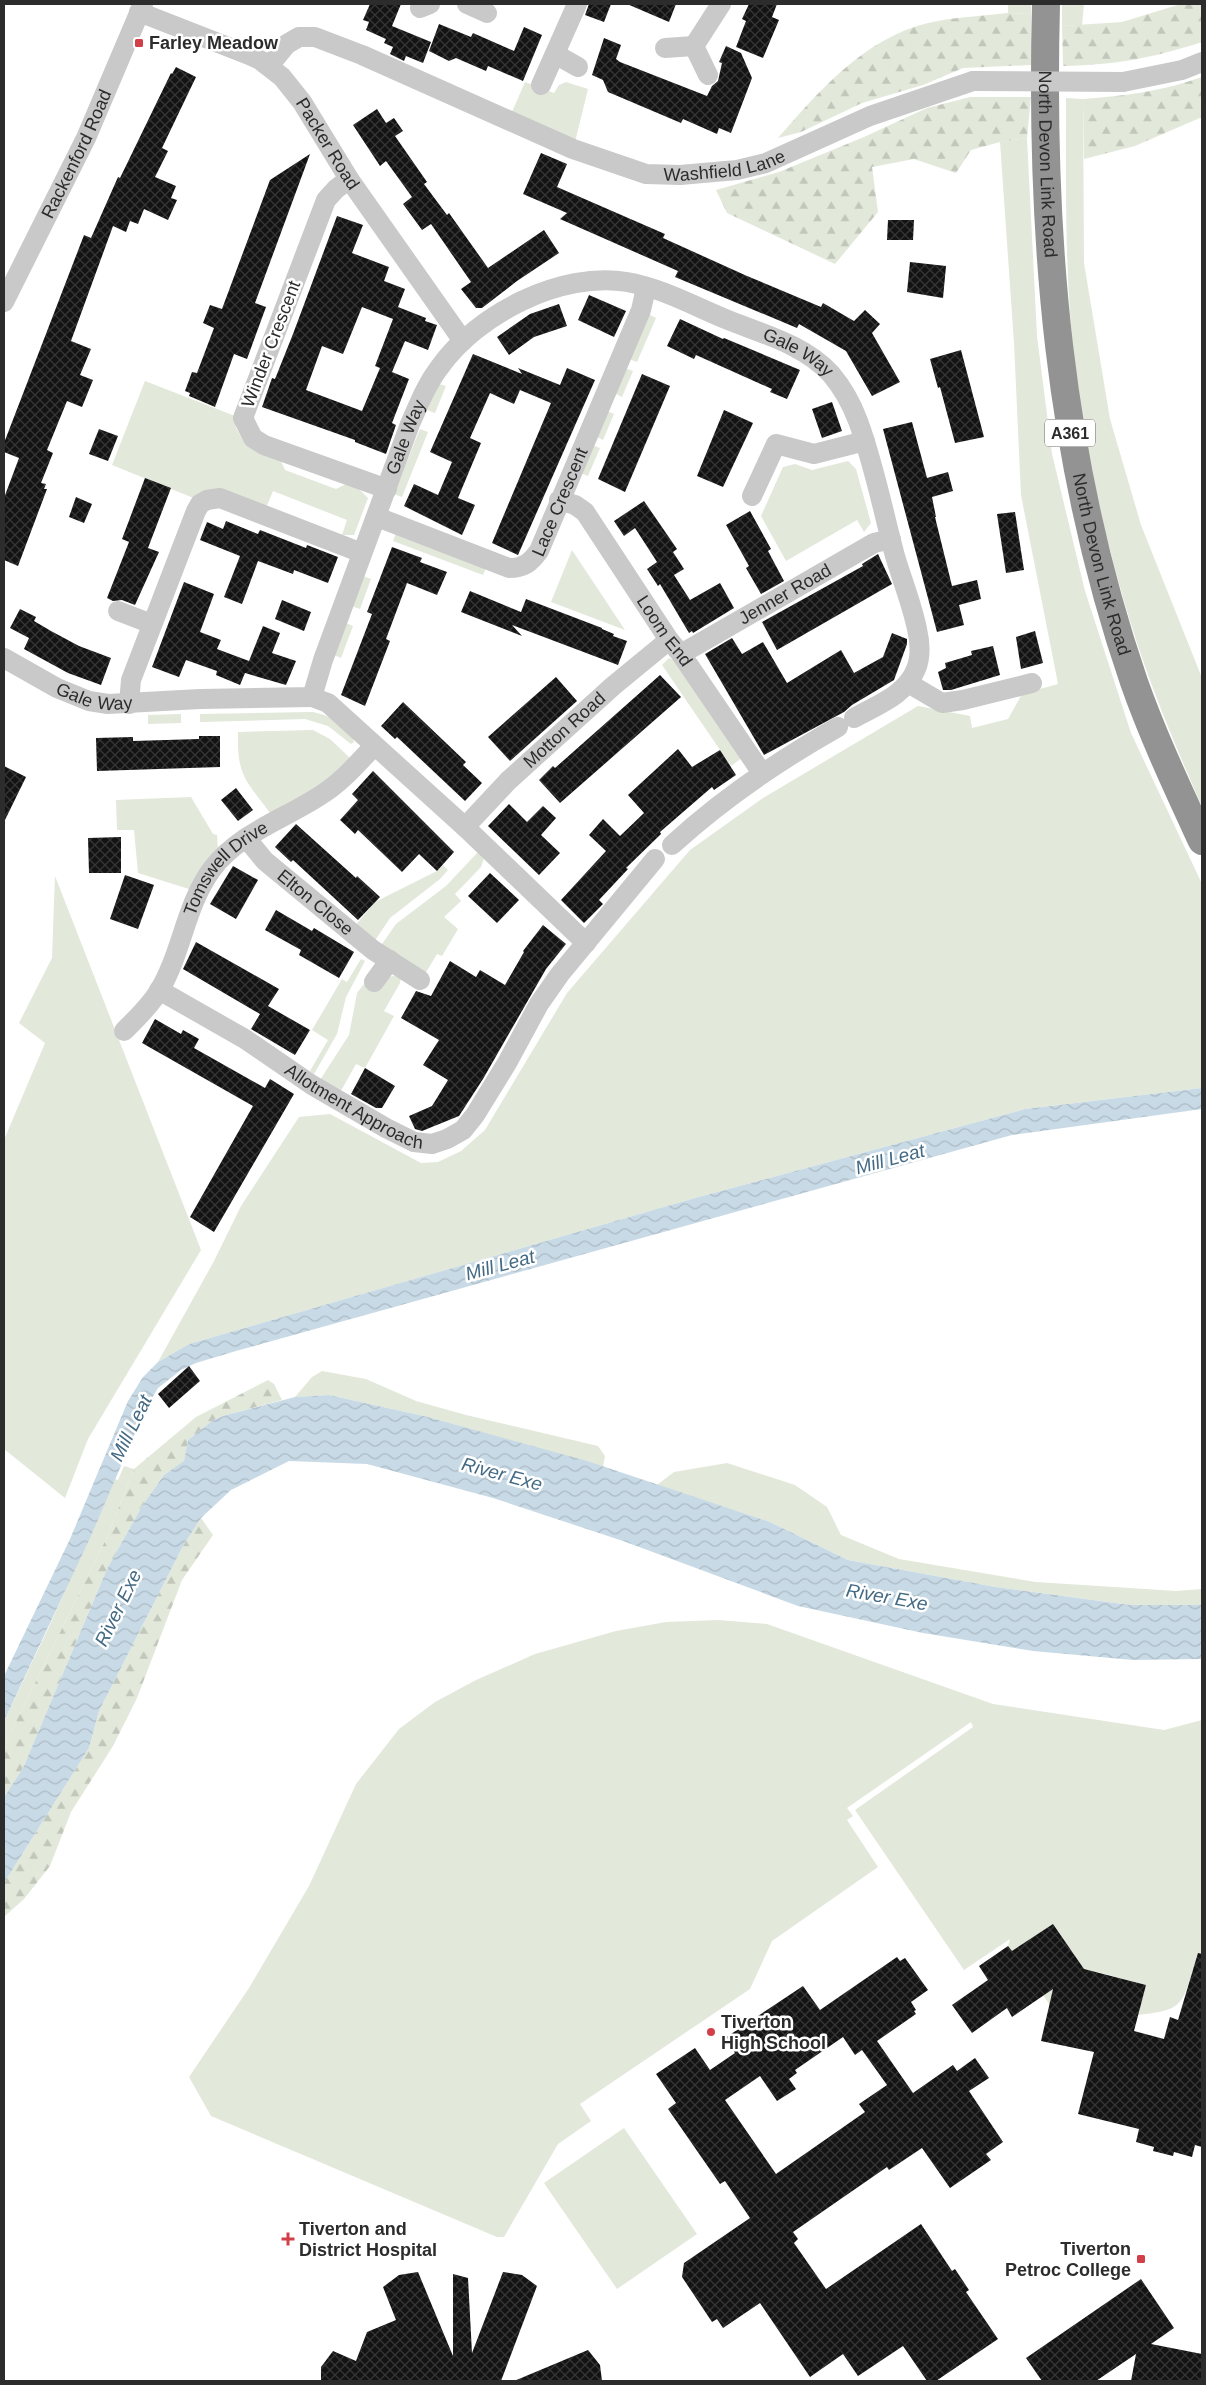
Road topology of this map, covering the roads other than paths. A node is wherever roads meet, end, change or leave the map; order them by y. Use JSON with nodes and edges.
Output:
{"nodes":[{"id":1,"x":467,"y":4,"type":"edge"},
{"id":2,"x":577,"y":4,"type":"edge"},
{"id":3,"x":721,"y":4,"type":"edge"},
{"id":4,"x":1046,"y":4,"type":"edge"},
{"id":5,"x":141,"y":8,"type":"edge"},
{"id":6,"x":487,"y":13,"type":"dead end"},
{"id":7,"x":694,"y":46,"type":"junction"},
{"id":8,"x":665,"y":48,"type":"dead end"},
{"id":9,"x":555,"y":54,"type":"junction"},
{"id":10,"x":1202,"y":62,"type":"edge"},
{"id":11,"x":269,"y":66,"type":"junction"},
{"id":12,"x":578,"y":67,"type":"dead end"},
{"id":13,"x":708,"y":75,"type":"dead end"},
{"id":14,"x":541,"y":85,"type":"dead end"},
{"id":15,"x":349,"y":179,"type":"junction"},
{"id":16,"x":646,"y":288,"type":"junction"},
{"id":17,"x":4,"y":302,"type":"edge"},
{"id":18,"x":464,"y":341,"type":"junction"},
{"id":19,"x":865,"y":441,"type":"junction"},
{"id":20,"x":387,"y":489,"type":"junction"},
{"id":21,"x":752,"y":496,"type":"dead end"},
{"id":22,"x":559,"y":500,"type":"junction"},
{"id":23,"x":377,"y":517,"type":"junction"},
{"id":24,"x":891,"y":540,"type":"junction"},
{"id":25,"x":362,"y":553,"type":"junction"},
{"id":26,"x":118,"y":611,"type":"dead end"},
{"id":27,"x":152,"y":624,"type":"junction"},
{"id":28,"x":675,"y":647,"type":"junction"},
{"id":29,"x":4,"y":658,"type":"edge"},
{"id":30,"x":1032,"y":682,"type":"dead end"},
{"id":31,"x":908,"y":684,"type":"junction"},
{"id":32,"x":312,"y":697,"type":"junction"},
{"id":33,"x":129,"y":704,"type":"junction"},
{"id":34,"x":374,"y":746,"type":"junction"},
{"id":35,"x":762,"y":773,"type":"junction"},
{"id":36,"x":465,"y":827,"type":"junction"},
{"id":37,"x":246,"y":838,"type":"junction"},
{"id":38,"x":1202,"y":841,"type":"edge"},
{"id":39,"x":672,"y":845,"type":"dead end"},
{"id":40,"x":655,"y":860,"type":"dead end"},
{"id":41,"x":586,"y":943,"type":"junction"},
{"id":42,"x":390,"y":960,"type":"junction"},
{"id":43,"x":420,"y":980,"type":"dead end"},
{"id":44,"x":374,"y":982,"type":"dead end"},
{"id":45,"x":159,"y":990,"type":"junction"},
{"id":46,"x":124,"y":1031,"type":"dead end"}],
"edges":[{"from":1,"to":6,"type":"street"},
{"from":2,"to":9,"type":"street"},
{"from":3,"to":7,"type":"street"},
{"from":4,"to":38,"type":"highway","name":"North Devon Link Road","number":"A361"},
{"from":5,"to":11,"type":"street","name":"Packer Road"},
{"from":5,"to":17,"type":"street","name":"Rackenford Road"},
{"from":7,"to":8,"type":"street"},
{"from":7,"to":13,"type":"street"},
{"from":9,"to":12,"type":"street"},
{"from":9,"to":14,"type":"street"},
{"from":10,"to":11,"type":"street","name":"Washfield Lane","bridge":true},
{"from":11,"to":15,"type":"street","name":"Packer Road"},
{"from":15,"to":18,"type":"street","name":"Packer Road"},
{"from":15,"to":20,"type":"street","name":"Winder Crescent"},
{"from":16,"to":18,"type":"street","name":"Gale Way"},
{"from":16,"to":19,"type":"street","name":"Gale Way"},
{"from":16,"to":22,"type":"street","name":"Lace Crescent"},
{"from":18,"to":20,"type":"street","name":"Gale Way"},
{"from":19,"to":21,"type":"street"},
{"from":19,"to":24,"type":"street","name":"Gale Way"},
{"from":20,"to":23,"type":"street","name":"Gale Way"},
{"from":22,"to":23,"type":"street","name":"Lace Crescent"},
{"from":22,"to":28,"type":"street","name":"Loom End"},
{"from":23,"to":25,"type":"street","name":"Gale Way"},
{"from":24,"to":28,"type":"street","name":"Jenner Road"},
{"from":24,"to":31,"type":"street","name":"Gale Way"},
{"from":25,"to":27,"type":"street"},
{"from":25,"to":32,"type":"street","name":"Gale Way"},
{"from":26,"to":27,"type":"street"},
{"from":27,"to":33,"type":"street"},
{"from":28,"to":35,"type":"street","name":"Loom End"},
{"from":28,"to":36,"type":"street","name":"Motton Road"},
{"from":29,"to":33,"type":"street","name":"Gale Way"},
{"from":30,"to":31,"type":"street"},
{"from":31,"to":35,"type":"street","name":"Gale Way"},
{"from":32,"to":33,"type":"street","name":"Gale Way"},
{"from":32,"to":34,"type":"street"},
{"from":34,"to":36,"type":"street"},
{"from":34,"to":37,"type":"street","name":"Tomswell Drive"},
{"from":35,"to":39,"type":"street"},
{"from":36,"to":41,"type":"street"},
{"from":37,"to":42,"type":"street","name":"Elton Close"},
{"from":37,"to":45,"type":"street","name":"Tomswell Drive"},
{"from":40,"to":41,"type":"street","name":"Allotment Approach"},
{"from":41,"to":45,"type":"street","name":"Allotment Approach"},
{"from":42,"to":43,"type":"street","name":"Elton Close"},
{"from":42,"to":44,"type":"street"},
{"from":45,"to":46,"type":"street","name":"Tomswell Drive"}]}
